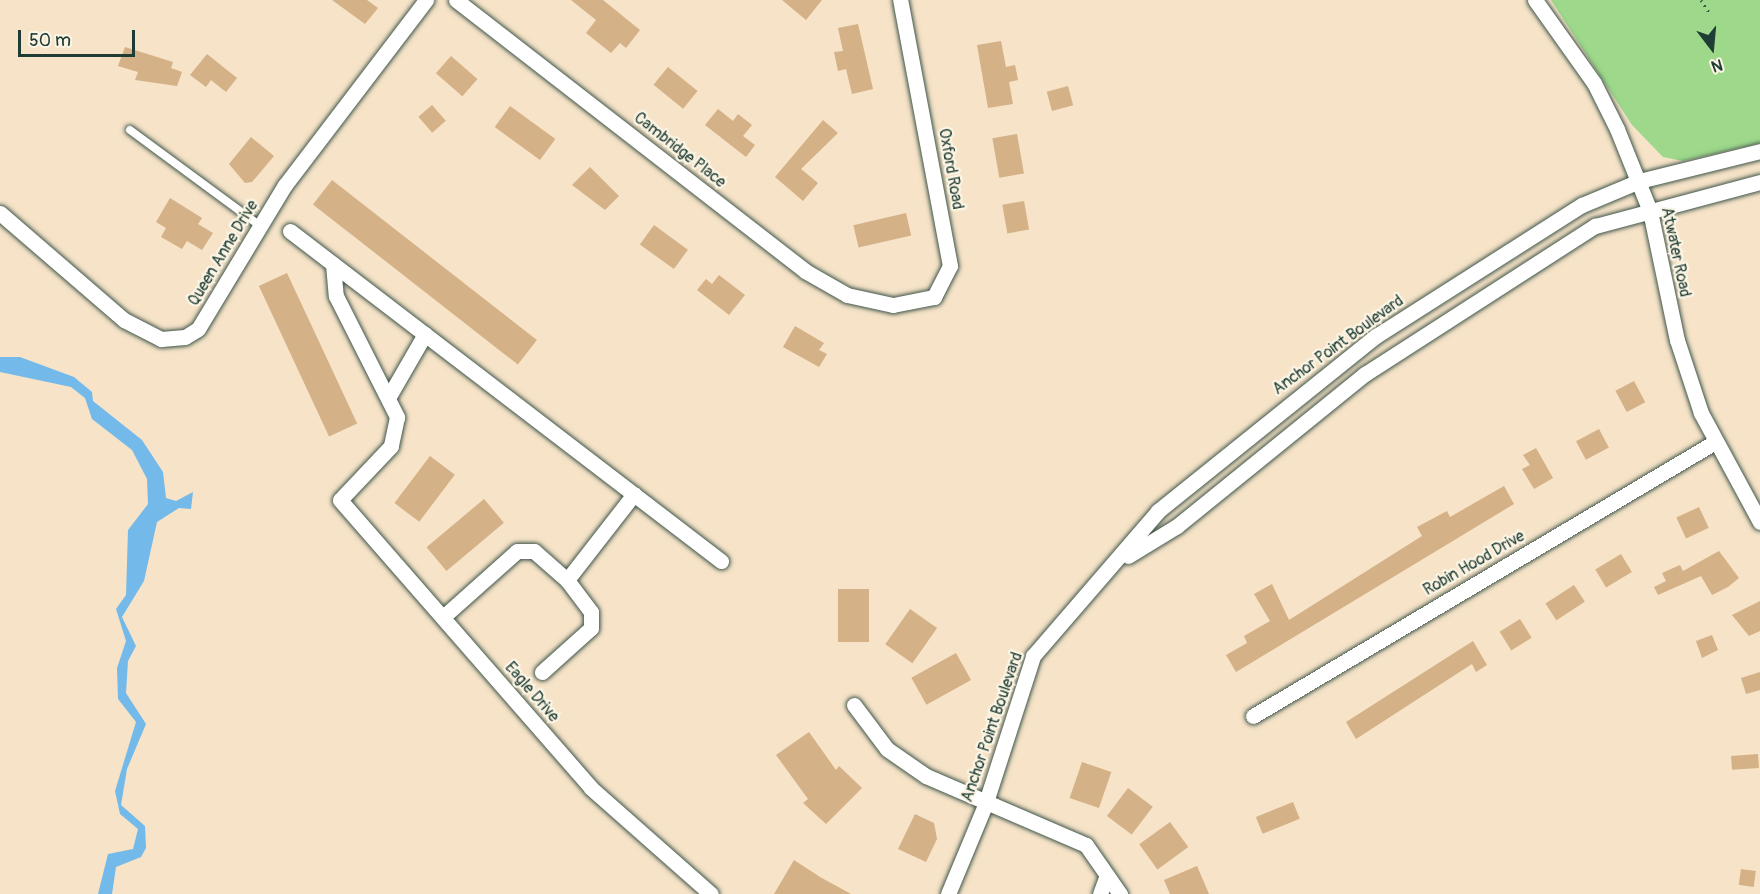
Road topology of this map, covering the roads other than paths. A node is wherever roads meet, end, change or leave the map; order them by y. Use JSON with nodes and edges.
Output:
{"nodes":[{"id":1,"x":426,"y":0,"type":"edge"},
{"id":2,"x":456,"y":0,"type":"edge"},
{"id":3,"x":900,"y":0,"type":"edge"},
{"id":4,"x":1535,"y":0,"type":"edge"},
{"id":5,"x":130,"y":130,"type":"dead end"},
{"id":6,"x":1760,"y":151,"type":"edge"},
{"id":7,"x":1639,"y":182,"type":"junction"},
{"id":8,"x":1760,"y":182,"type":"edge"},
{"id":9,"x":1650,"y":210,"type":"junction"},
{"id":10,"x":0,"y":213,"type":"edge"},
{"id":11,"x":259,"y":225,"type":"junction"},
{"id":12,"x":290,"y":231,"type":"dead end"},
{"id":13,"x":333,"y":264,"type":"junction"},
{"id":14,"x":893,"y":305,"type":"joint"},
{"id":15,"x":425,"y":334,"type":"junction"},
{"id":16,"x":388,"y":398,"type":"junction"},
{"id":17,"x":1715,"y":442,"type":"junction"},
{"id":18,"x":634,"y":494,"type":"junction"},
{"id":19,"x":1760,"y":522,"type":"edge"},
{"id":20,"x":721,"y":561,"type":"dead end"},
{"id":21,"x":1120,"y":561,"type":"junction"},
{"id":22,"x":567,"y":580,"type":"junction"},
{"id":23,"x":443,"y":617,"type":"junction"},
{"id":24,"x":542,"y":672,"type":"dead end"},
{"id":25,"x":854,"y":705,"type":"dead end"},
{"id":26,"x":1253,"y":716,"type":"dead end"},
{"id":27,"x":986,"y":806,"type":"junction"},
{"id":28,"x":1107,"y":875,"type":"junction"},
{"id":29,"x":711,"y":894,"type":"edge"},
{"id":30,"x":948,"y":894,"type":"edge"},
{"id":31,"x":1100,"y":894,"type":"edge"},
{"id":32,"x":1120,"y":894,"type":"edge"}],
"edges":[{"from":1,"to":11,"type":"street","name":"Queen Anne Drive"},
{"from":2,"to":14,"type":"street","name":"Cambridge Place"},
{"from":3,"to":14,"type":"street","name":"Oxford Road"},
{"from":4,"to":7,"type":"street","name":"Atwater Road"},
{"from":5,"to":11,"type":"lane"},
{"from":6,"to":7,"type":"street","name":"Anchor Point Boulevard"},
{"from":7,"to":9,"type":"street","name":"Atwater Road"},
{"from":7,"to":21,"type":"street","name":"Anchor Point Boulevard"},
{"from":8,"to":9,"type":"street","name":"Anchor Point Boulevard"},
{"from":9,"to":17,"type":"street","name":"Atwater Road"},
{"from":9,"to":21,"type":"street","name":"Anchor Point Boulevard"},
{"from":10,"to":11,"type":"street","name":"Queen Anne Drive"},
{"from":12,"to":13,"type":"street"},
{"from":13,"to":15,"type":"street"},
{"from":13,"to":16,"type":"street"},
{"from":15,"to":16,"type":"street"},
{"from":15,"to":18,"type":"street"},
{"from":16,"to":23,"type":"street","name":"Eagle Drive"},
{"from":17,"to":19,"type":"street","name":"Atwater Road"},
{"from":17,"to":26,"type":"street","name":"Robin Hood Drive"},
{"from":18,"to":20,"type":"street"},
{"from":18,"to":22,"type":"street"},
{"from":21,"to":27,"type":"street","name":"Anchor Point Boulevard"},
{"from":22,"to":23,"type":"street"},
{"from":22,"to":24,"type":"street"},
{"from":23,"to":29,"type":"street","name":"Eagle Drive"},
{"from":25,"to":27,"type":"street"},
{"from":27,"to":28,"type":"street"},
{"from":27,"to":30,"type":"street","name":"Anchor Point Boulevard"},
{"from":28,"to":31,"type":"street"},
{"from":28,"to":32,"type":"street"}]}
